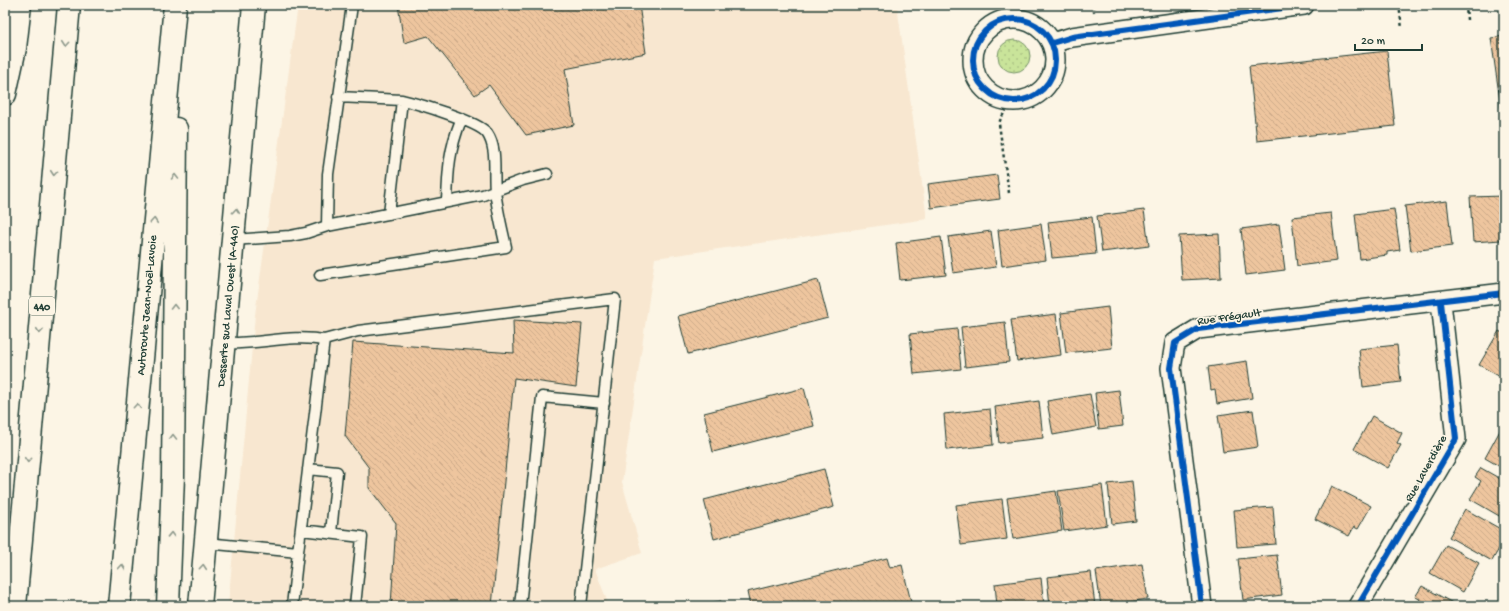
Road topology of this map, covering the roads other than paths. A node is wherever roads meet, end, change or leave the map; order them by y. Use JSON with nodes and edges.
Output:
{"nodes":[{"id":1,"x":20,"y":5,"type":"edge"},
{"id":2,"x":69,"y":5,"type":"edge"},
{"id":3,"x":176,"y":5,"type":"edge"},
{"id":4,"x":254,"y":5,"type":"edge"},
{"id":5,"x":264,"y":5,"type":"edge"},
{"id":6,"x":352,"y":5,"type":"edge"},
{"id":7,"x":1304,"y":5,"type":"edge"},
{"id":8,"x":1052,"y":43,"type":"junction"},
{"id":9,"x":249,"y":66,"type":"junction"},
{"id":10,"x":5,"y":94,"type":"edge"},
{"id":11,"x":338,"y":97,"type":"junction"},
{"id":12,"x":402,"y":100,"type":"junction"},
{"id":13,"x":461,"y":120,"type":"junction"},
{"id":14,"x":547,"y":174,"type":"dead end"},
{"id":15,"x":495,"y":190,"type":"junction"},
{"id":16,"x":447,"y":202,"type":"junction"},
{"id":17,"x":389,"y":214,"type":"junction"},
{"id":18,"x":327,"y":226,"type":"junction"},
{"id":19,"x":233,"y":240,"type":"junction"},
{"id":20,"x":320,"y":275,"type":"dead end"},
{"id":21,"x":1504,"y":293,"type":"edge"},
{"id":22,"x":1441,"y":302,"type":"junction"},
{"id":23,"x":324,"y":340,"type":"junction"},
{"id":24,"x":224,"y":343,"type":"junction"},
{"id":25,"x":604,"y":403,"type":"junction"},
{"id":26,"x":308,"y":469,"type":"junction"},
{"id":27,"x":300,"y":530,"type":"junction"},
{"id":28,"x":331,"y":533,"type":"junction"},
{"id":29,"x":206,"y":544,"type":"junction"},
{"id":30,"x":298,"y":552,"type":"junction"},
{"id":31,"x":14,"y":606,"type":"edge"},
{"id":32,"x":119,"y":606,"type":"edge"},
{"id":33,"x":168,"y":606,"type":"edge"},
{"id":34,"x":200,"y":606,"type":"edge"},
{"id":35,"x":292,"y":606,"type":"edge"},
{"id":36,"x":355,"y":606,"type":"edge"},
{"id":37,"x":520,"y":606,"type":"edge"},
{"id":38,"x":581,"y":606,"type":"edge"},
{"id":39,"x":1202,"y":606,"type":"edge"},
{"id":40,"x":1358,"y":606,"type":"edge"}],
"edges":[{"from":1,"to":10,"type":"main road"},
{"from":2,"to":31,"type":"main road","number":"440","one_way":true},
{"from":32,"to":3,"type":"main road","name":"Autoroute Jean-Noël-Lavoie","one_way":true},
{"from":33,"to":3,"type":"main road","one_way":true},
{"from":4,"to":9,"type":"main road","name":"Desserte sud Laval Ouest (A-440)"},
{"from":5,"to":9,"type":"main road"},
{"from":6,"to":11,"type":"lane"},
{"from":7,"to":8,"type":"street"},
{"from":8,"to":8,"type":"street"},
{"from":19,"to":9,"type":"main road","name":"Desserte sud Laval Ouest (A-440)","one_way":true},
{"from":11,"to":12,"type":"lane"},
{"from":11,"to":18,"type":"lane"},
{"from":12,"to":13,"type":"lane"},
{"from":12,"to":17,"type":"lane"},
{"from":13,"to":15,"type":"lane"},
{"from":13,"to":16,"type":"lane"},
{"from":14,"to":15,"type":"lane"},
{"from":15,"to":16,"type":"lane"},
{"from":15,"to":20,"type":"lane"},
{"from":16,"to":17,"type":"lane"},
{"from":17,"to":18,"type":"lane"},
{"from":18,"to":19,"type":"lane"},
{"from":19,"to":24,"type":"main road","name":"Desserte sud Laval Ouest (A-440)"},
{"from":21,"to":22,"type":"street","name":"Rue Frégault"},
{"from":22,"to":39,"type":"street","name":"Rue Frégault"},
{"from":22,"to":40,"type":"street","name":"Rue Laverdière"},
{"from":23,"to":24,"type":"lane"},
{"from":23,"to":25,"type":"lane"},
{"from":23,"to":26,"type":"lane"},
{"from":24,"to":29,"type":"main road","name":"Desserte sud Laval Ouest (A-440)"},
{"from":25,"to":37,"type":"lane"},
{"from":25,"to":38,"type":"lane"},
{"from":26,"to":27,"type":"lane"},
{"from":26,"to":28,"type":"lane"},
{"from":27,"to":28,"type":"lane"},
{"from":27,"to":30,"type":"lane"},
{"from":28,"to":36,"type":"lane"},
{"from":29,"to":30,"type":"lane"},
{"from":34,"to":29,"type":"main road","name":"Desserte sud Laval Ouest (A-440)","one_way":true},
{"from":30,"to":35,"type":"lane"}]}
